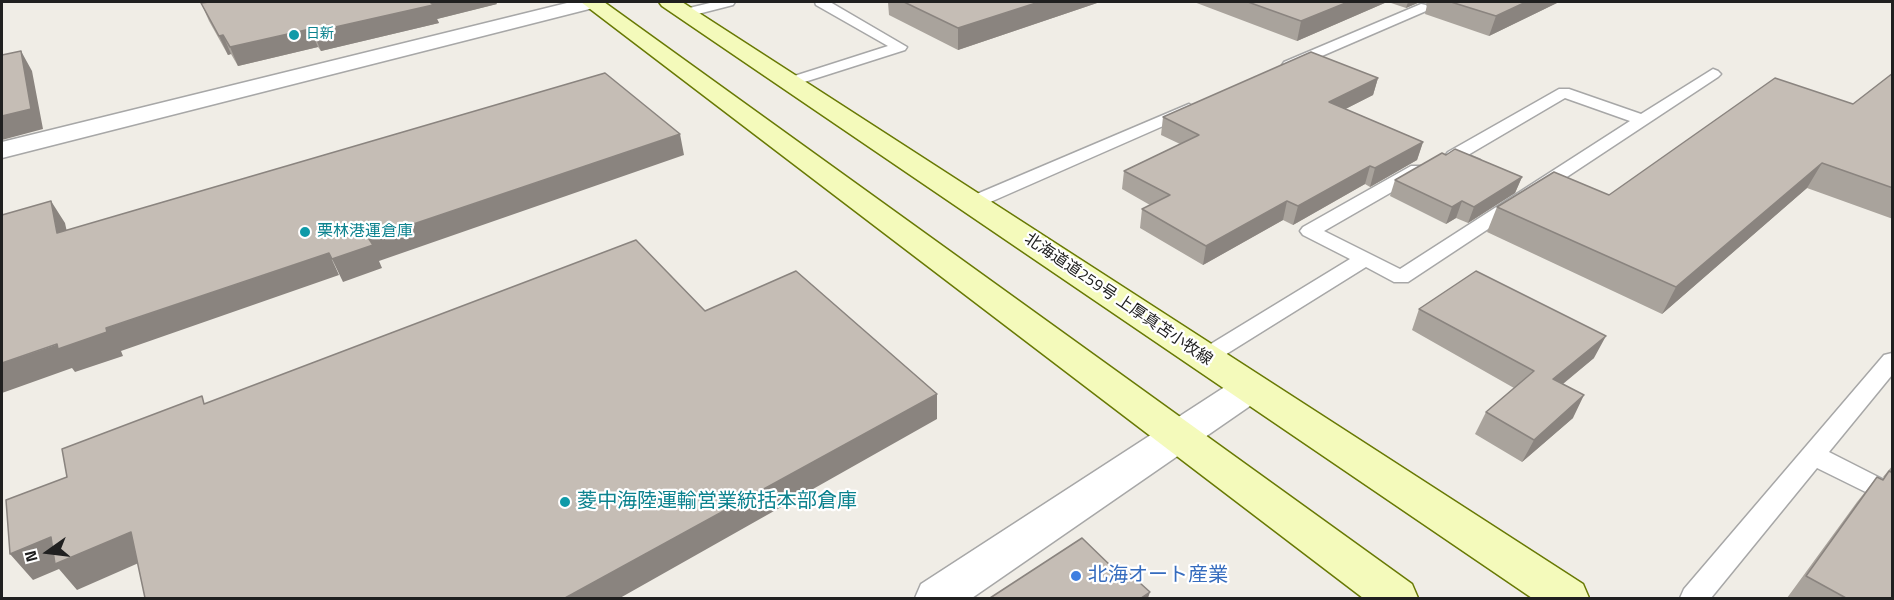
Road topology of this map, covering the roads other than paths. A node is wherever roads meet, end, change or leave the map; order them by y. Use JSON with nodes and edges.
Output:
{"nodes":[{"id":1,"x":592,"y":2,"type":"edge"},
{"id":2,"x":728,"y":2,"type":"edge"},
{"id":3,"x":821,"y":2,"type":"edge"},
{"id":4,"x":677,"y":7,"type":"edge"},
{"id":5,"x":1421,"y":8,"type":"dead end"},
{"id":6,"x":1278,"y":70,"type":"edge"},
{"id":7,"x":1713,"y":74,"type":"dead end"},
{"id":8,"x":790,"y":82,"type":"junction"},
{"id":9,"x":1202,"y":103,"type":"edge"},
{"id":10,"x":1642,"y":120,"type":"junction"},
{"id":11,"x":2,"y":150,"type":"edge"},
{"id":12,"x":1455,"y":156,"type":"junction"},
{"id":13,"x":1485,"y":169,"type":"edge"},
{"id":14,"x":1515,"y":182,"type":"edge"},
{"id":15,"x":1535,"y":190,"type":"junction"},
{"id":16,"x":972,"y":203,"type":"junction"},
{"id":17,"x":1365,"y":259,"type":"junction"},
{"id":18,"x":1204,"y":358,"type":"junction"},
{"id":19,"x":1893,"y":360,"type":"edge"},
{"id":20,"x":1250,"y":388,"type":"junction"},
{"id":21,"x":1178,"y":436,"type":"junction"},
{"id":22,"x":1813,"y":455,"type":"junction"},
{"id":23,"x":1893,"y":495,"type":"edge"},
{"id":24,"x":937,"y":598,"type":"edge"},
{"id":25,"x":1396,"y":598,"type":"edge"},
{"id":26,"x":1568,"y":598,"type":"edge"},
{"id":27,"x":1694,"y":598,"type":"edge"}],
"edges":[{"from":1,"to":11,"type":"street"},
{"from":1,"to":21,"type":"main road"},
{"from":2,"to":4,"type":"lane"},
{"from":3,"to":8,"type":"lane"},
{"from":4,"to":8,"type":"main road","name":"北海道道259号 上厚真苫小牧線"},
{"from":5,"to":6,"type":"lane"},
{"from":7,"to":10,"type":"lane"},
{"from":8,"to":16,"type":"main road","name":"北海道道259号 上厚真苫小牧線"},
{"from":9,"to":16,"type":"lane"},
{"from":10,"to":12,"type":"lane"},
{"from":10,"to":15,"type":"lane"},
{"from":12,"to":13,"type":"lane"},
{"from":12,"to":17,"type":"lane"},
{"from":14,"to":15,"type":"lane"},
{"from":15,"to":17,"type":"lane"},
{"from":16,"to":18,"type":"main road","name":"北海道道259号 上厚真苫小牧線"},
{"from":17,"to":18,"type":"lane"},
{"from":18,"to":20,"type":"main road","name":"北海道道259号 上厚真苫小牧線"},
{"from":19,"to":22,"type":"lane"},
{"from":20,"to":21,"type":"street"},
{"from":20,"to":26,"type":"main road","name":"北海道道259号 上厚真苫小牧線"},
{"from":21,"to":24,"type":"street"},
{"from":21,"to":25,"type":"main road"},
{"from":22,"to":23,"type":"lane"},
{"from":22,"to":27,"type":"lane"}]}
